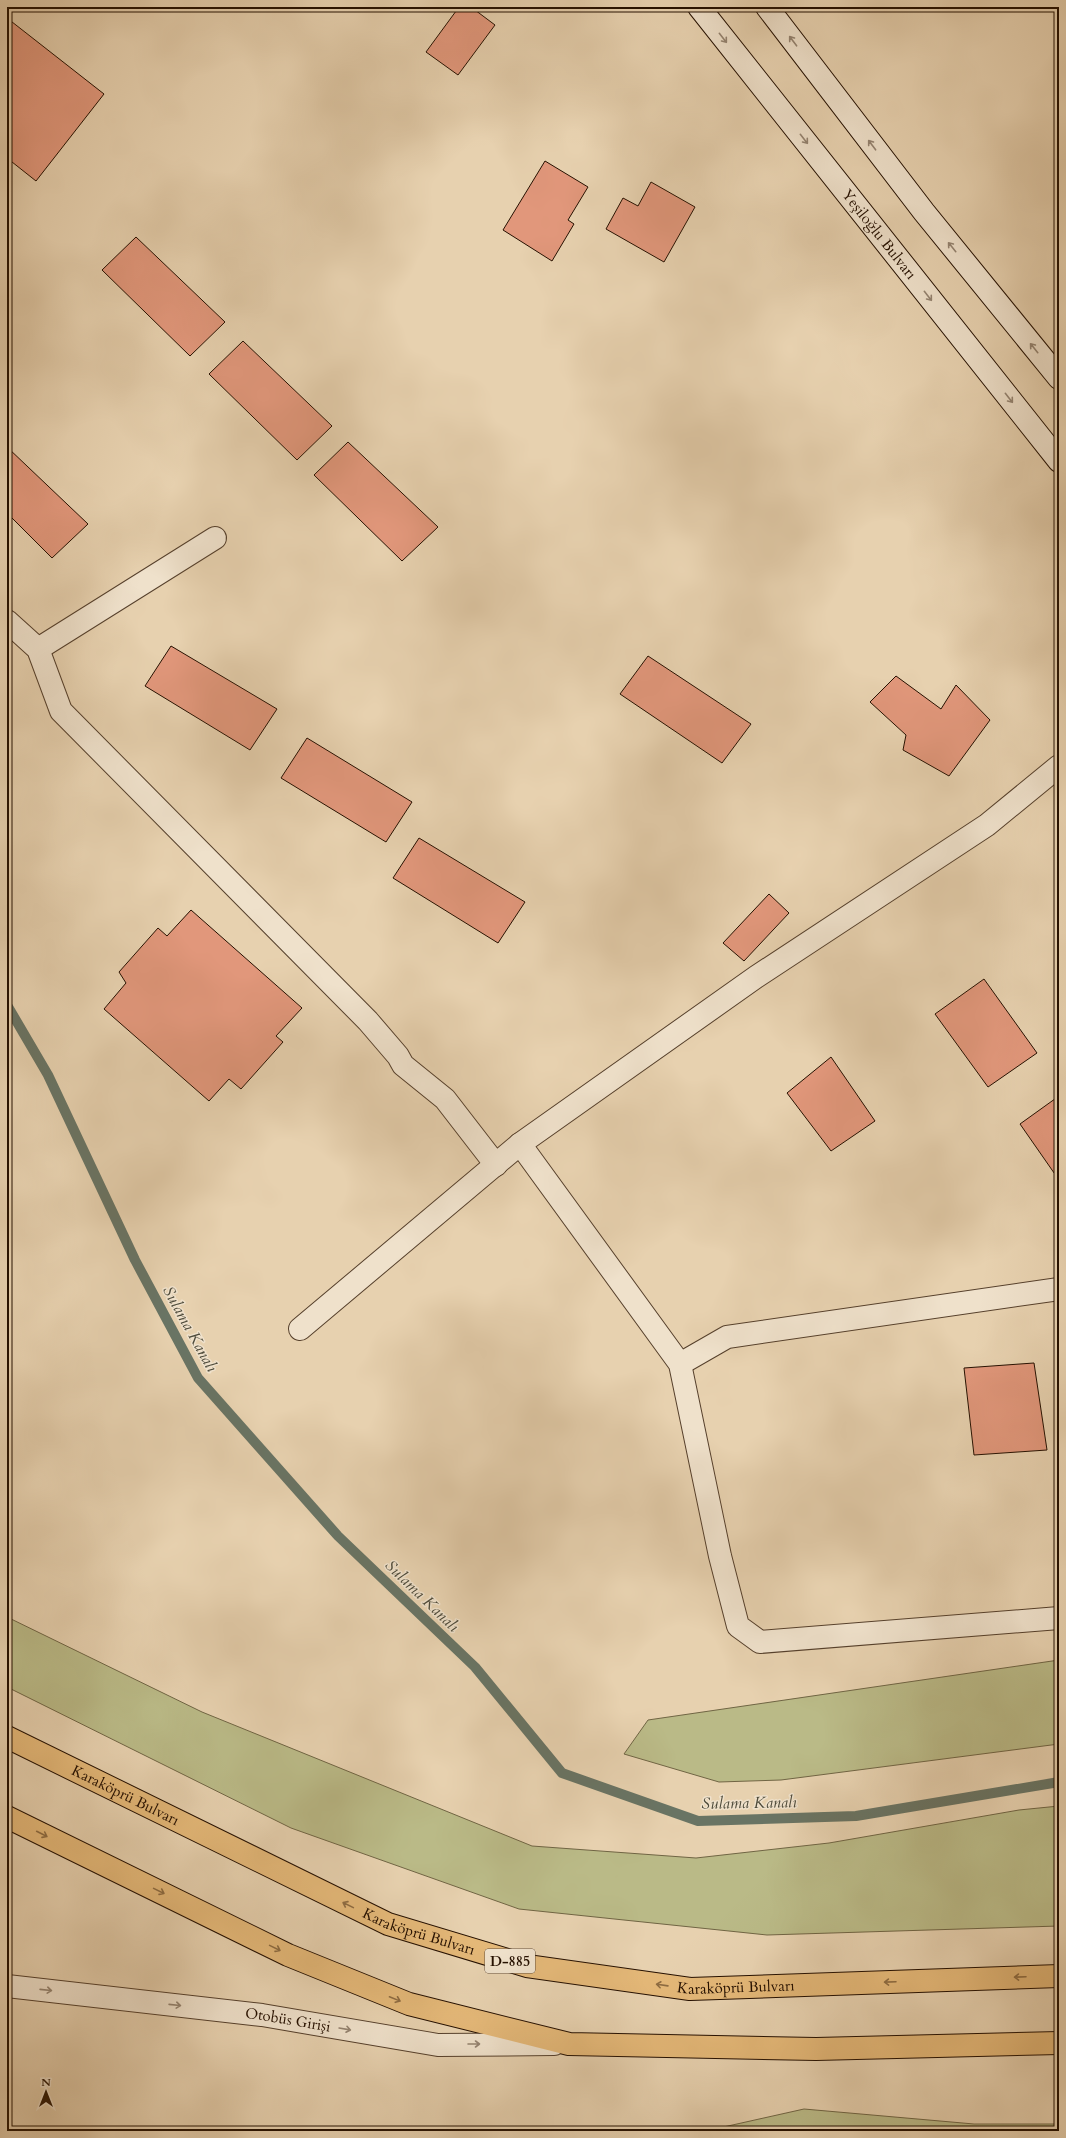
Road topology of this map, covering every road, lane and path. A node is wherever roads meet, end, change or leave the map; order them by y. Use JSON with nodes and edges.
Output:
{"nodes":[{"id":1,"x":699,"y":7,"type":"edge"},
{"id":2,"x":767,"y":7,"type":"edge"},
{"id":3,"x":1059,"y":378,"type":"edge"},
{"id":4,"x":1059,"y":461,"type":"edge"},
{"id":5,"x":215,"y":538,"type":"dead end"},
{"id":6,"x":7,"y":621,"type":"edge"},
{"id":7,"x":38,"y":649,"type":"junction"},
{"id":8,"x":1059,"y":766,"type":"edge"},
{"id":9,"x":520,"y":1144,"type":"junction"},
{"id":10,"x":496,"y":1165,"type":"junction"},
{"id":11,"x":1059,"y":1289,"type":"edge"},
{"id":12,"x":300,"y":1329,"type":"dead end"},
{"id":13,"x":680,"y":1364,"type":"junction"},
{"id":14,"x":1059,"y":1618,"type":"edge"},
{"id":15,"x":7,"y":1737,"type":"edge"},
{"id":16,"x":7,"y":1816,"type":"edge"},
{"id":17,"x":1059,"y":1976,"type":"edge"},
{"id":18,"x":7,"y":1986,"type":"edge"},
{"id":19,"x":1059,"y":2043,"type":"edge"},
{"id":20,"x":569,"y":2044,"type":"junction"}],
"edges":[{"from":1,"to":4,"type":"street","name":"Yeşiloğlu Bulvarı","one_way":true},
{"from":3,"to":2,"type":"street","one_way":true},
{"from":5,"to":7,"type":"street"},
{"from":6,"to":7,"type":"street"},
{"from":7,"to":10,"type":"street"},
{"from":8,"to":9,"type":"street"},
{"from":9,"to":10,"type":"street"},
{"from":9,"to":13,"type":"street"},
{"from":10,"to":12,"type":"street"},
{"from":11,"to":13,"type":"street"},
{"from":13,"to":14,"type":"street"},
{"from":17,"to":15,"type":"highway","name":"Karaköprü Bulvarı","number":"D-885","one_way":true},
{"from":16,"to":20,"type":"highway","one_way":true},
{"from":18,"to":20,"type":"street","name":"Otobüs Girişi","one_way":true},
{"from":19,"to":20,"type":"highway"}]}
